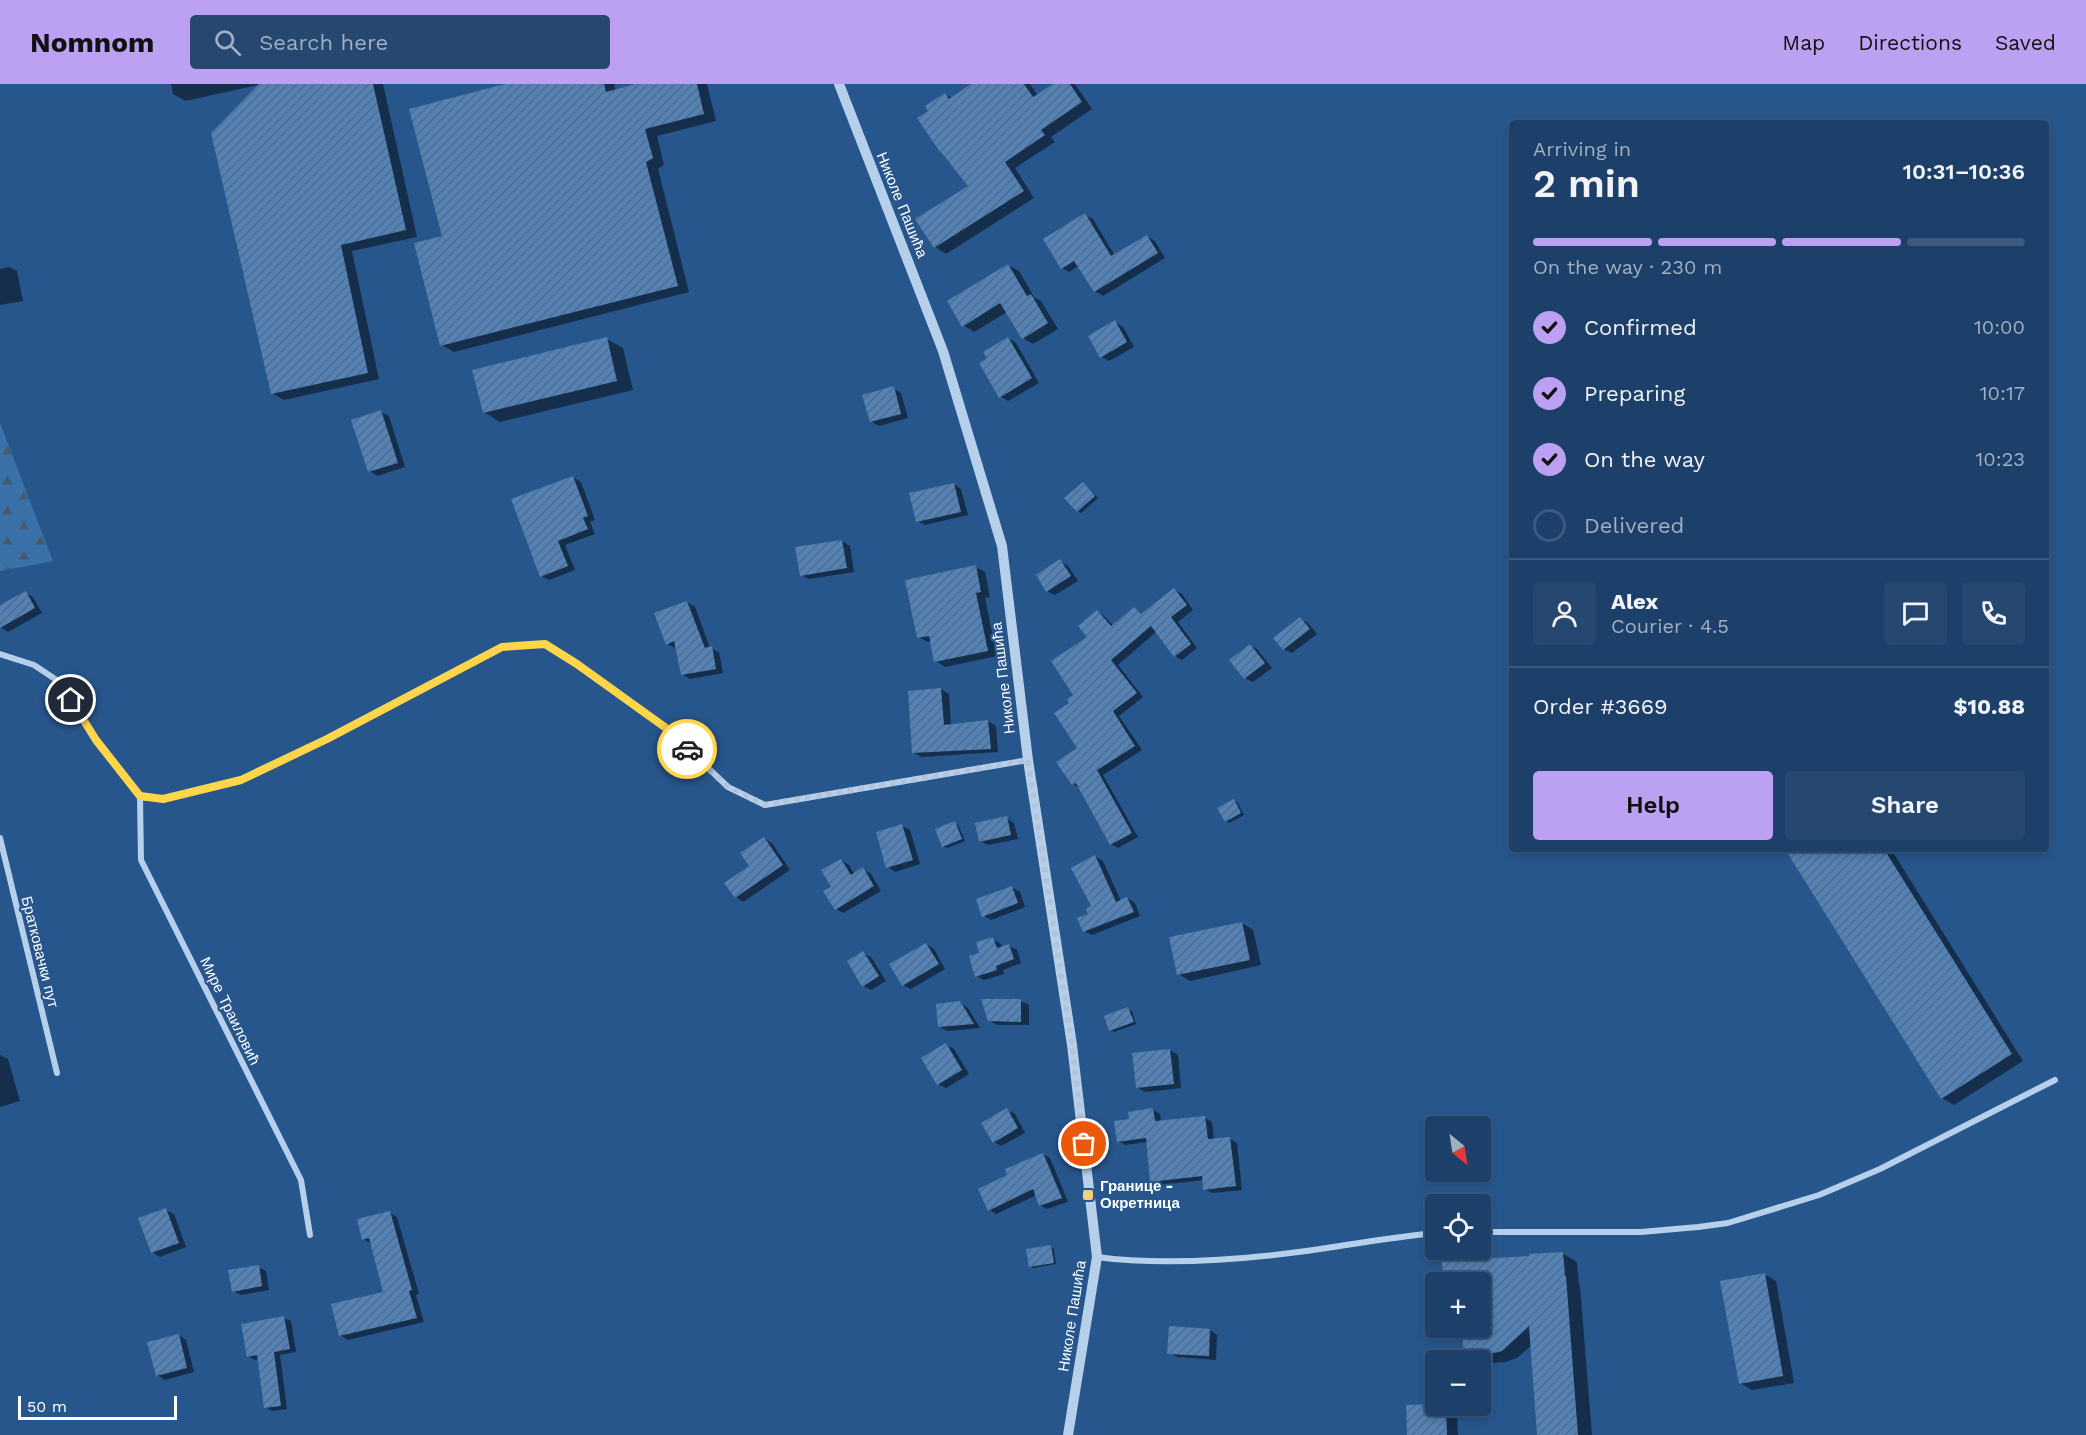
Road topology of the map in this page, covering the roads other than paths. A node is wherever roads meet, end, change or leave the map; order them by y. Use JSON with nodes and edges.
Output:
{"nodes":[{"id":1,"x":838,"y":84,"type":"edge"},
{"id":2,"x":0,"y":654,"type":"edge"},
{"id":3,"x":1028,"y":760,"type":"junction"},
{"id":4,"x":140,"y":796,"type":"junction"},
{"id":5,"x":0,"y":838,"type":"edge"},
{"id":6,"x":57,"y":1072,"type":"dead end"},
{"id":7,"x":2055,"y":1080,"type":"dead end"},
{"id":8,"x":1491,"y":1232,"type":"edge"},
{"id":9,"x":1425,"y":1234,"type":"edge"},
{"id":10,"x":310,"y":1235,"type":"dead end"},
{"id":11,"x":1097,"y":1257,"type":"junction"},
{"id":12,"x":1068,"y":1435,"type":"edge"}],
"edges":[{"from":1,"to":3,"type":"street","name":"Николе Пашића"},
{"from":2,"to":4,"type":"street"},
{"from":3,"to":4,"type":"street"},
{"from":3,"to":11,"type":"street","name":"Николе Пашића"},
{"from":4,"to":10,"type":"street","name":"Мире Траиловић"},
{"from":5,"to":6,"type":"street","name":"Братковачки пут"},
{"from":7,"to":8,"type":"street"},
{"from":9,"to":11,"type":"street"},
{"from":11,"to":12,"type":"street","name":"Николе Пашића"}]}
